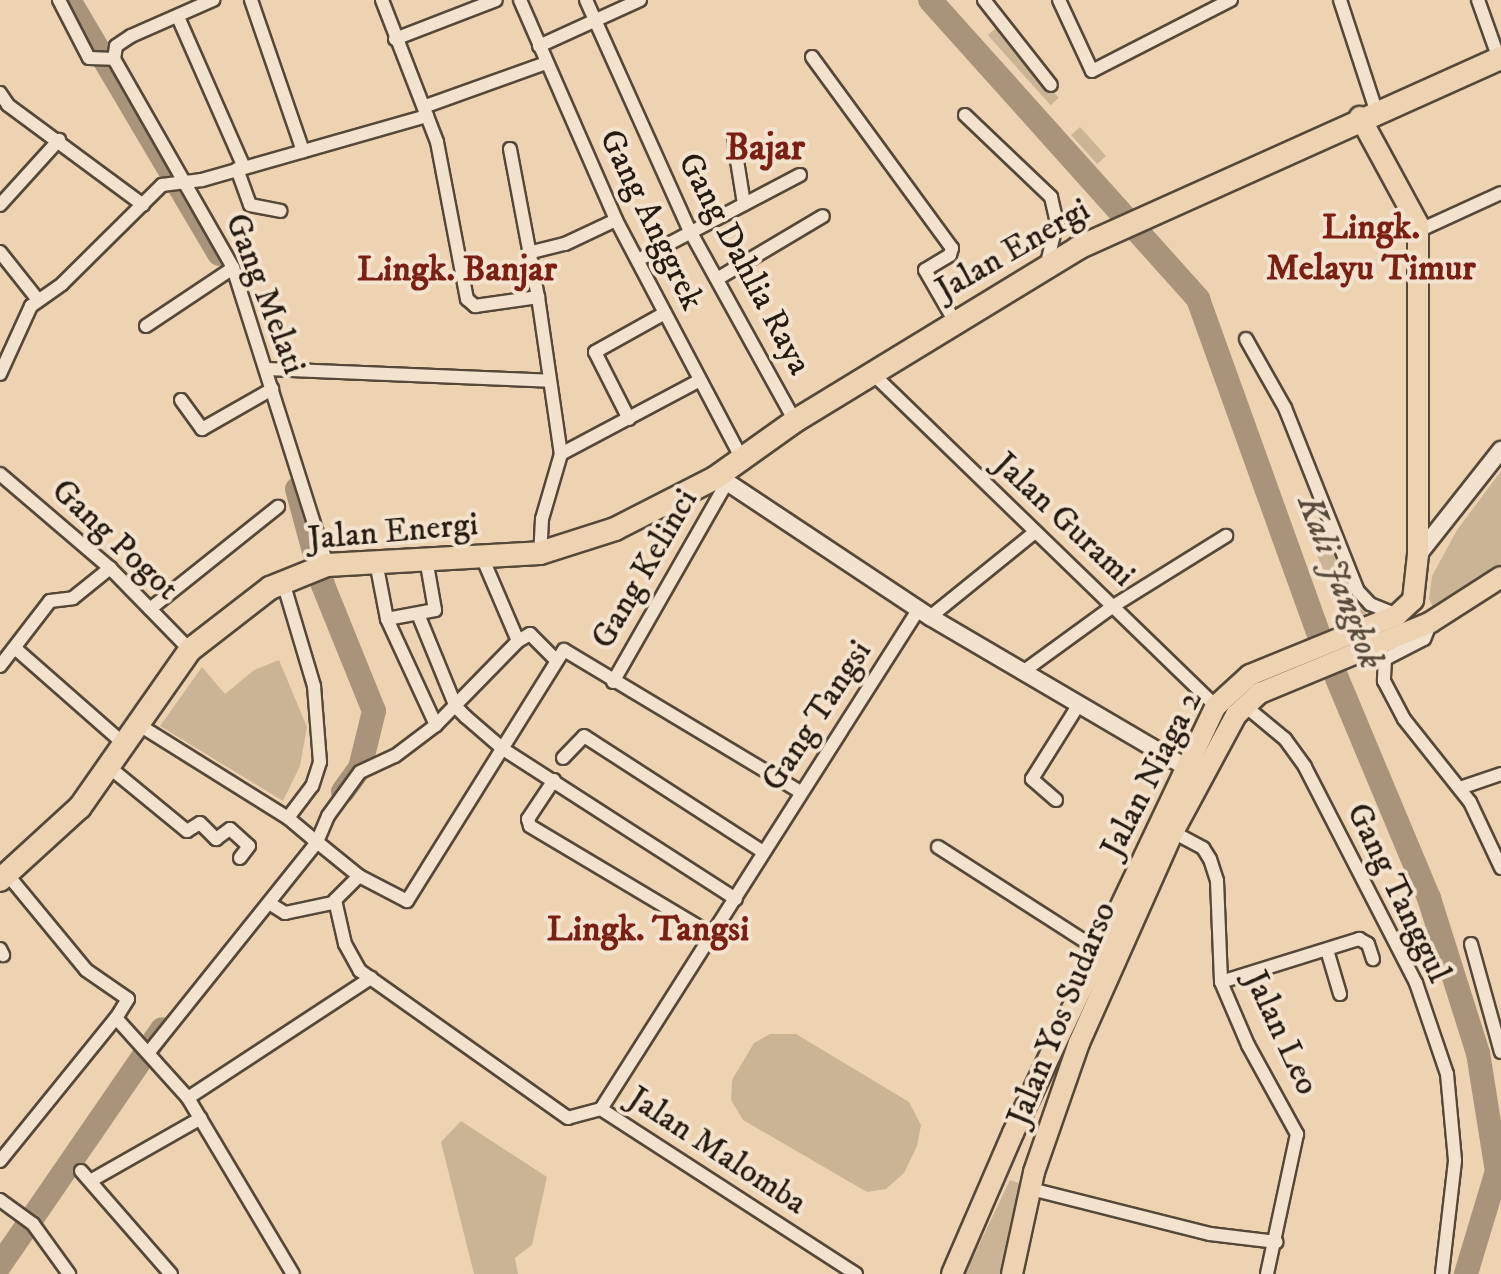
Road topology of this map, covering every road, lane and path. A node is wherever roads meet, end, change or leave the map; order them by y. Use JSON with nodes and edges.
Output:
{"nodes":[{"id":1,"x":59,"y":0,"type":"edge"},
{"id":2,"x":180,"y":0,"type":"edge"},
{"id":3,"x":213,"y":0,"type":"edge"},
{"id":4,"x":251,"y":0,"type":"edge"},
{"id":5,"x":382,"y":0,"type":"edge"},
{"id":6,"x":496,"y":0,"type":"edge"},
{"id":7,"x":520,"y":0,"type":"edge"},
{"id":8,"x":586,"y":0,"type":"edge"},
{"id":9,"x":640,"y":0,"type":"edge"},
{"id":10,"x":984,"y":0,"type":"edge"},
{"id":11,"x":1059,"y":0,"type":"edge"},
{"id":12,"x":1231,"y":0,"type":"edge"},
{"id":13,"x":1340,"y":0,"type":"edge"},
{"id":14,"x":1478,"y":0,"type":"edge"},
{"id":15,"x":1211,"y":4,"type":"edge"},
{"id":16,"x":183,"y":15,"type":"junction"},
{"id":17,"x":595,"y":20,"type":"junction"},
{"id":18,"x":395,"y":39,"type":"junction"},
{"id":19,"x":539,"y":46,"type":"junction"},
{"id":20,"x":812,"y":57,"type":"dead end"},
{"id":21,"x":106,"y":58,"type":"junction"},
{"id":22,"x":1500,"y":58,"type":"edge"},
{"id":23,"x":546,"y":63,"type":"junction"},
{"id":24,"x":1051,"y":85,"type":"dead end"},
{"id":25,"x":0,"y":93,"type":"edge"},
{"id":26,"x":426,"y":111,"type":"junction"},
{"id":27,"x":1368,"y":113,"type":"junction"},
{"id":28,"x":965,"y":115,"type":"dead end"},
{"id":29,"x":59,"y":140,"type":"junction"},
{"id":30,"x":734,"y":142,"type":"dead end"},
{"id":31,"x":510,"y":149,"type":"dead end"},
{"id":32,"x":303,"y":151,"type":"junction"},
{"id":33,"x":240,"y":168,"type":"junction"},
{"id":34,"x":800,"y":175,"type":"dead end"},
{"id":35,"x":183,"y":183,"type":"junction"},
{"id":36,"x":1501,"y":193,"type":"edge"},
{"id":37,"x":744,"y":204,"type":"junction"},
{"id":38,"x":0,"y":205,"type":"edge"},
{"id":39,"x":143,"y":205,"type":"junction"},
{"id":40,"x":280,"y":211,"type":"dead end"},
{"id":41,"x":823,"y":216,"type":"dead end"},
{"id":42,"x":616,"y":220,"type":"junction"},
{"id":43,"x":690,"y":231,"type":"junction"},
{"id":44,"x":1418,"y":231,"type":"junction"},
{"id":45,"x":0,"y":252,"type":"edge"},
{"id":46,"x":532,"y":252,"type":"junction"},
{"id":47,"x":638,"y":260,"type":"junction"},
{"id":48,"x":1046,"y":267,"type":"junction"},
{"id":49,"x":232,"y":269,"type":"junction"},
{"id":50,"x":717,"y":279,"type":"junction"},
{"id":51,"x":538,"y":297,"type":"junction"},
{"id":52,"x":38,"y":300,"type":"junction"},
{"id":53,"x":665,"y":313,"type":"junction"},
{"id":54,"x":955,"y":322,"type":"junction"},
{"id":55,"x":146,"y":326,"type":"dead end"},
{"id":56,"x":1246,"y":339,"type":"dead end"},
{"id":57,"x":267,"y":369,"type":"junction"},
{"id":58,"x":0,"y":374,"type":"edge"},
{"id":59,"x":873,"y":374,"type":"junction"},
{"id":60,"x":700,"y":380,"type":"junction"},
{"id":61,"x":550,"y":381,"type":"junction"},
{"id":62,"x":271,"y":390,"type":"junction"},
{"id":63,"x":181,"y":400,"type":"dead end"},
{"id":64,"x":629,"y":419,"type":"junction"},
{"id":65,"x":795,"y":421,"type":"junction"},
{"id":66,"x":1501,"y":450,"type":"edge"},
{"id":67,"x":561,"y":454,"type":"junction"},
{"id":68,"x":742,"y":459,"type":"junction"},
{"id":69,"x":0,"y":474,"type":"edge"},
{"id":70,"x":722,"y":480,"type":"junction"},
{"id":71,"x":278,"y":507,"type":"dead end"},
{"id":72,"x":1035,"y":532,"type":"junction"},
{"id":73,"x":1226,"y":536,"type":"dead end"},
{"id":74,"x":540,"y":553,"type":"junction"},
{"id":75,"x":1418,"y":555,"type":"junction"},
{"id":76,"x":482,"y":557,"type":"junction"},
{"id":77,"x":426,"y":559,"type":"junction"},
{"id":78,"x":376,"y":562,"type":"junction"},
{"id":79,"x":110,"y":568,"type":"junction"},
{"id":80,"x":319,"y":568,"type":"junction"},
{"id":81,"x":1501,"y":577,"type":"edge"},
{"id":82,"x":283,"y":582,"type":"junction"},
{"id":83,"x":1115,"y":605,"type":"junction"},
{"id":84,"x":150,"y":609,"type":"junction"},
{"id":85,"x":418,"y":614,"type":"junction"},
{"id":86,"x":924,"y":614,"type":"junction"},
{"id":87,"x":387,"y":619,"type":"junction"},
{"id":88,"x":1394,"y":621,"type":"junction"},
{"id":89,"x":1428,"y":623,"type":"junction"},
{"id":90,"x":518,"y":641,"type":"junction"},
{"id":91,"x":16,"y":649,"type":"junction"},
{"id":92,"x":190,"y":650,"type":"junction"},
{"id":93,"x":556,"y":660,"type":"junction"},
{"id":94,"x":0,"y":666,"type":"edge"},
{"id":95,"x":1024,"y":671,"type":"junction"},
{"id":96,"x":1261,"y":681,"type":"junction"},
{"id":97,"x":613,"y":682,"type":"junction"},
{"id":98,"x":1079,"y":704,"type":"junction"},
{"id":99,"x":1244,"y":705,"type":"junction"},
{"id":100,"x":1216,"y":706,"type":"junction"},
{"id":101,"x":456,"y":707,"type":"junction"},
{"id":102,"x":136,"y":723,"type":"junction"},
{"id":103,"x":436,"y":725,"type":"junction"},
{"id":104,"x":123,"y":743,"type":"junction"},
{"id":105,"x":503,"y":749,"type":"junction"},
{"id":106,"x":563,"y":758,"type":"dead end"},
{"id":107,"x":109,"y":767,"type":"junction"},
{"id":108,"x":1186,"y":767,"type":"junction"},
{"id":109,"x":1501,"y":774,"type":"edge"},
{"id":110,"x":554,"y":780,"type":"junction"},
{"id":111,"x":1460,"y":788,"type":"junction"},
{"id":112,"x":800,"y":792,"type":"junction"},
{"id":113,"x":1056,"y":800,"type":"dead end"},
{"id":114,"x":288,"y":818,"type":"junction"},
{"id":115,"x":1173,"y":832,"type":"junction"},
{"id":116,"x":313,"y":839,"type":"junction"},
{"id":117,"x":938,"y":847,"type":"dead end"},
{"id":118,"x":763,"y":852,"type":"junction"},
{"id":119,"x":240,"y":858,"type":"dead end"},
{"id":120,"x":1501,"y":868,"type":"edge"},
{"id":121,"x":359,"y":876,"type":"junction"},
{"id":122,"x":3,"y":877,"type":"edge"},
{"id":123,"x":736,"y":899,"type":"junction"},
{"id":124,"x":269,"y":903,"type":"junction"},
{"id":125,"x":333,"y":903,"type":"junction"},
{"id":126,"x":713,"y":935,"type":"junction"},
{"id":127,"x":1471,"y":944,"type":"dead end"},
{"id":128,"x":1327,"y":950,"type":"junction"},
{"id":129,"x":1100,"y":951,"type":"junction"},
{"id":130,"x":1373,"y":959,"type":"dead end"},
{"id":131,"x":371,"y":978,"type":"junction"},
{"id":132,"x":1221,"y":982,"type":"junction"},
{"id":133,"x":1340,"y":994,"type":"dead end"},
{"id":134,"x":116,"y":1018,"type":"junction"},
{"id":135,"x":146,"y":1049,"type":"junction"},
{"id":136,"x":1501,"y":1052,"type":"edge"},
{"id":137,"x":188,"y":1098,"type":"junction"},
{"id":138,"x":601,"y":1109,"type":"junction"},
{"id":139,"x":201,"y":1118,"type":"junction"},
{"id":140,"x":1013,"y":1133,"type":"joint"},
{"id":141,"x":0,"y":1161,"type":"edge"},
{"id":142,"x":1001,"y":1161,"type":"junction"},
{"id":143,"x":81,"y":1171,"type":"dead end"},
{"id":144,"x":92,"y":1180,"type":"junction"},
{"id":145,"x":1032,"y":1180,"type":"junction"},
{"id":146,"x":0,"y":1200,"type":"edge"},
{"id":147,"x":1277,"y":1242,"type":"junction"},
{"id":148,"x":69,"y":1274,"type":"edge"},
{"id":149,"x":171,"y":1274,"type":"edge"},
{"id":150,"x":293,"y":1274,"type":"edge"},
{"id":151,"x":856,"y":1274,"type":"edge"},
{"id":152,"x":952,"y":1274,"type":"edge"},
{"id":153,"x":1012,"y":1274,"type":"edge"},
{"id":154,"x":1267,"y":1274,"type":"edge"},
{"id":155,"x":1442,"y":1274,"type":"edge"}],
"edges":[{"from":1,"to":21,"type":"street","name":"Gang Melati"},
{"from":2,"to":16,"type":"street"},
{"from":3,"to":16,"type":"street"},
{"from":4,"to":32,"type":"street"},
{"from":5,"to":18,"type":"street"},
{"from":6,"to":18,"type":"street"},
{"from":7,"to":19,"type":"street","name":"Gang Anggrek"},
{"from":8,"to":17,"type":"street","name":"Gang Dahlia Raya"},
{"from":9,"to":17,"type":"street"},
{"from":10,"to":24,"type":"street"},
{"from":11,"to":15,"type":"street"},
{"from":12,"to":15,"type":"street"},
{"from":13,"to":27,"type":"street"},
{"from":14,"to":22,"type":"street"},
{"from":16,"to":21,"type":"street"},
{"from":16,"to":33,"type":"street"},
{"from":17,"to":19,"type":"street"},
{"from":17,"to":43,"type":"street","name":"Gang Dahlia Raya"},
{"from":18,"to":26,"type":"street"},
{"from":19,"to":23,"type":"street","name":"Gang Anggrek"},
{"from":20,"to":54,"type":"street"},
{"from":21,"to":35,"type":"street","name":"Gang Melati"},
{"from":22,"to":27,"type":"highway","name":"Jalan Energi"},
{"from":23,"to":26,"type":"street"},
{"from":23,"to":42,"type":"street","name":"Gang Anggrek"},
{"from":25,"to":29,"type":"street"},
{"from":26,"to":32,"type":"street"},
{"from":26,"to":51,"type":"street"},
{"from":27,"to":44,"type":"main road"},
{"from":27,"to":48,"type":"highway","name":"Jalan Energi"},
{"from":28,"to":48,"type":"street"},
{"from":29,"to":38,"type":"street"},
{"from":29,"to":39,"type":"street"},
{"from":30,"to":37,"type":"street"},
{"from":31,"to":46,"type":"street"},
{"from":32,"to":33,"type":"street"},
{"from":33,"to":35,"type":"street"},
{"from":33,"to":40,"type":"street"},
{"from":34,"to":37,"type":"street"},
{"from":35,"to":39,"type":"street"},
{"from":35,"to":49,"type":"street","name":"Gang Melati"},
{"from":36,"to":44,"type":"street"},
{"from":37,"to":43,"type":"street"},
{"from":39,"to":52,"type":"street"},
{"from":41,"to":50,"type":"street"},
{"from":42,"to":46,"type":"street"},
{"from":42,"to":47,"type":"street","name":"Gang Anggrek"},
{"from":43,"to":47,"type":"street"},
{"from":43,"to":50,"type":"street","name":"Gang Dahlia Raya"},
{"from":44,"to":75,"type":"main road"},
{"from":45,"to":52,"type":"street"},
{"from":46,"to":51,"type":"street"},
{"from":47,"to":53,"type":"street","name":"Gang Anggrek"},
{"from":48,"to":54,"type":"highway","name":"Jalan Energi"},
{"from":49,"to":55,"type":"street"},
{"from":49,"to":57,"type":"street","name":"Gang Melati"},
{"from":50,"to":65,"type":"street","name":"Gang Dahlia Raya"},
{"from":51,"to":61,"type":"street"},
{"from":52,"to":58,"type":"street"},
{"from":53,"to":60,"type":"street","name":"Gang Anggrek"},
{"from":53,"to":64,"type":"street"},
{"from":54,"to":59,"type":"highway","name":"Jalan Energi"},
{"from":56,"to":88,"type":"street"},
{"from":57,"to":61,"type":"street"},
{"from":57,"to":62,"type":"street","name":"Gang Melati"},
{"from":59,"to":65,"type":"highway","name":"Jalan Energi"},
{"from":59,"to":72,"type":"street","name":"Jalan Gurami"},
{"from":60,"to":64,"type":"street"},
{"from":60,"to":68,"type":"street","name":"Gang Anggrek"},
{"from":61,"to":67,"type":"street"},
{"from":62,"to":63,"type":"street"},
{"from":62,"to":80,"type":"street","name":"Gang Melati"},
{"from":64,"to":67,"type":"street"},
{"from":65,"to":68,"type":"highway","name":"Jalan Energi"},
{"from":66,"to":75,"type":"street"},
{"from":67,"to":74,"type":"street"},
{"from":68,"to":70,"type":"highway","name":"Jalan Energi"},
{"from":69,"to":79,"type":"street","name":"Gang Pogot"},
{"from":70,"to":74,"type":"highway","name":"Jalan Energi"},
{"from":70,"to":86,"type":"street"},
{"from":70,"to":97,"type":"street","name":"Gang Kelinci"},
{"from":71,"to":84,"type":"street"},
{"from":72,"to":83,"type":"street","name":"Jalan Gurami"},
{"from":72,"to":86,"type":"street","name":"Gang Tangsi"},
{"from":73,"to":83,"type":"street"},
{"from":74,"to":76,"type":"highway","name":"Jalan Energi"},
{"from":75,"to":88,"type":"main road"},
{"from":76,"to":77,"type":"highway","name":"Jalan Energi"},
{"from":76,"to":90,"type":"street"},
{"from":77,"to":78,"type":"highway","name":"Jalan Energi"},
{"from":77,"to":85,"type":"street"},
{"from":78,"to":80,"type":"highway","name":"Jalan Energi"},
{"from":78,"to":87,"type":"street"},
{"from":79,"to":84,"type":"street","name":"Gang Pogot"},
{"from":79,"to":91,"type":"street"},
{"from":80,"to":82,"type":"highway","name":"Jalan Energi"},
{"from":81,"to":89,"type":"main road"},
{"from":82,"to":92,"type":"highway","name":"Jalan Energi"},
{"from":82,"to":114,"type":"street"},
{"from":83,"to":95,"type":"street"},
{"from":83,"to":100,"type":"street","name":"Jalan Gurami"},
{"from":84,"to":92,"type":"street","name":"Gang Pogot"},
{"from":85,"to":87,"type":"street"},
{"from":85,"to":101,"type":"street"},
{"from":86,"to":95,"type":"street"},
{"from":86,"to":112,"type":"street","name":"Gang Tangsi"},
{"from":87,"to":103,"type":"street"},
{"from":88,"to":89,"type":"main road"},
{"from":88,"to":89,"type":"main road"},
{"from":88,"to":96,"type":"main road","name":"Jalan Niaga 2"},
{"from":89,"to":111,"type":"street"},
{"from":90,"to":93,"type":"street"},
{"from":90,"to":101,"type":"street"},
{"from":91,"to":94,"type":"street"},
{"from":91,"to":104,"type":"street"},
{"from":92,"to":102,"type":"highway","name":"Jalan Energi"},
{"from":93,"to":97,"type":"street"},
{"from":93,"to":105,"type":"street"},
{"from":95,"to":98,"type":"street"},
{"from":96,"to":99,"type":"main road","name":"Jalan Yos Sudarso"},
{"from":96,"to":100,"type":"main road","name":"Jalan Niaga 2"},
{"from":97,"to":112,"type":"street"},
{"from":98,"to":108,"type":"street"},
{"from":98,"to":113,"type":"street"},
{"from":99,"to":115,"type":"main road","name":"Jalan Yos Sudarso"},
{"from":99,"to":155,"type":"street","name":"Gang Tanggul"},
{"from":100,"to":108,"type":"main road","name":"Jalan Niaga 2"},
{"from":101,"to":103,"type":"street"},
{"from":101,"to":105,"type":"street"},
{"from":102,"to":104,"type":"highway","name":"Jalan Energi"},
{"from":102,"to":114,"type":"street"},
{"from":103,"to":116,"type":"street"},
{"from":104,"to":107,"type":"highway","name":"Jalan Energi"},
{"from":105,"to":110,"type":"street"},
{"from":105,"to":121,"type":"street"},
{"from":106,"to":118,"type":"street"},
{"from":107,"to":119,"type":"street"},
{"from":107,"to":122,"type":"highway","name":"Jalan Energi"},
{"from":108,"to":129,"type":"main road","name":"Jalan Niaga 2"},
{"from":109,"to":111,"type":"street"},
{"from":110,"to":123,"type":"street"},
{"from":110,"to":126,"type":"street"},
{"from":111,"to":120,"type":"street"},
{"from":112,"to":118,"type":"street","name":"Gang Tangsi"},
{"from":114,"to":116,"type":"street"},
{"from":115,"to":132,"type":"street","name":"Jalan Leo"},
{"from":115,"to":145,"type":"main road","name":"Jalan Yos Sudarso"},
{"from":116,"to":121,"type":"street"},
{"from":116,"to":124,"type":"street"},
{"from":117,"to":129,"type":"street"},
{"from":118,"to":123,"type":"street","name":"Jalan Malomba"},
{"from":121,"to":125,"type":"street"},
{"from":122,"to":134,"type":"street"},
{"from":123,"to":126,"type":"street","name":"Jalan Malomba"},
{"from":124,"to":125,"type":"street"},
{"from":124,"to":135,"type":"street"},
{"from":125,"to":131,"type":"street"},
{"from":126,"to":138,"type":"street","name":"Jalan Malomba"},
{"from":127,"to":136,"type":"street"},
{"from":128,"to":130,"type":"street"},
{"from":128,"to":132,"type":"street"},
{"from":128,"to":133,"type":"street"},
{"from":129,"to":140,"type":"main road","name":"Jalan Niaga 2"},
{"from":131,"to":137,"type":"street"},
{"from":131,"to":138,"type":"street"},
{"from":132,"to":147,"type":"street","name":"Jalan Leo"},
{"from":134,"to":135,"type":"street"},
{"from":134,"to":141,"type":"street"},
{"from":135,"to":137,"type":"street"},
{"from":137,"to":139,"type":"street"},
{"from":138,"to":151,"type":"street","name":"Jalan Malomba"},
{"from":139,"to":144,"type":"street"},
{"from":139,"to":150,"type":"street"},
{"from":140,"to":142,"type":"main road","name":"Jalan Yos Sudarso"},
{"from":142,"to":145,"type":"main road"},
{"from":142,"to":152,"type":"main road","name":"Jalan Yos Sudarso"},
{"from":143,"to":144,"type":"street"},
{"from":144,"to":149,"type":"street"},
{"from":145,"to":147,"type":"street"},
{"from":145,"to":153,"type":"main road","name":"Jalan Yos Sudarso"},
{"from":146,"to":148,"type":"street"},
{"from":147,"to":154,"type":"street","name":"Jalan Leo"}]}
